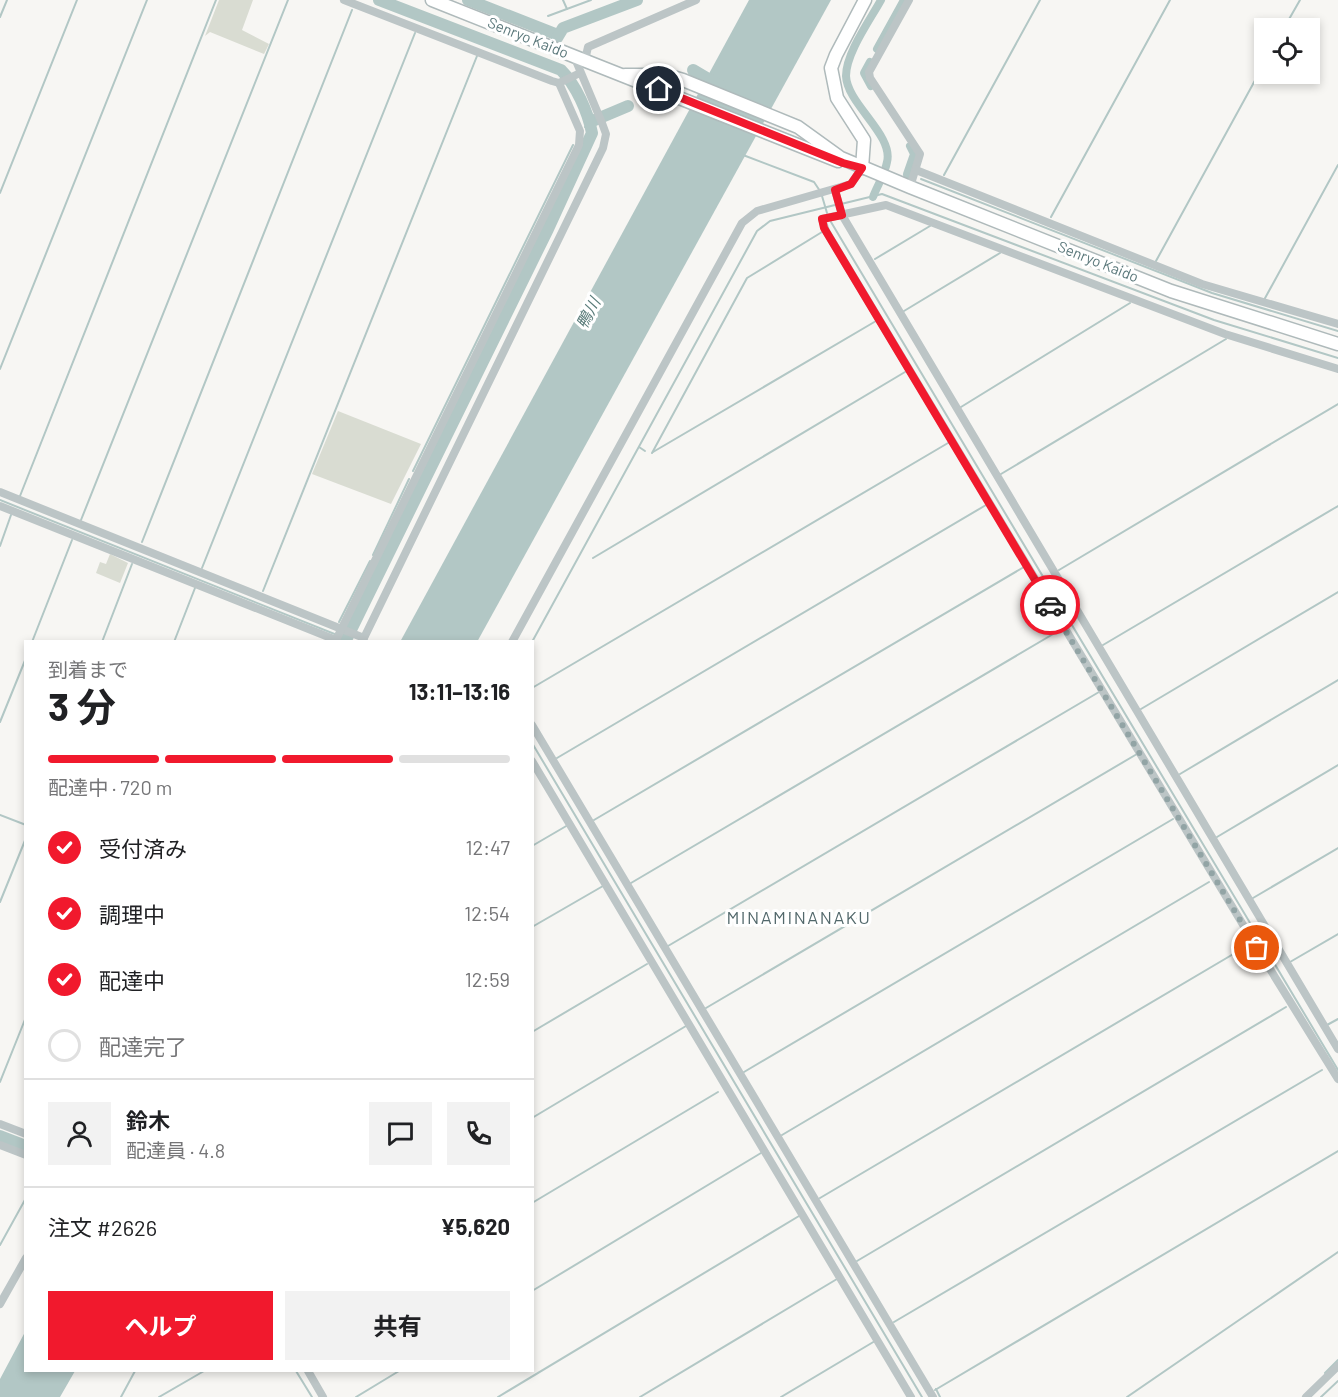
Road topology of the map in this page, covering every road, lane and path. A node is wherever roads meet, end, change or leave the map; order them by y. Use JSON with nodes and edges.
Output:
{"nodes":[{"id":1,"x":344,"y":0,"type":"edge"},
{"id":2,"x":432,"y":0,"type":"edge"},
{"id":3,"x":696,"y":0,"type":"edge"},
{"id":4,"x":864,"y":0,"type":"edge"},
{"id":5,"x":909,"y":0,"type":"edge"},
{"id":6,"x":579,"y":58,"type":"junction"},
{"id":7,"x":576,"y":75,"type":"junction"},
{"id":8,"x":625,"y":75,"type":"junction"},
{"id":9,"x":561,"y":82,"type":"junction"},
{"id":10,"x":916,"y":170,"type":"junction"},
{"id":11,"x":868,"y":171,"type":"junction"},
{"id":12,"x":910,"y":188,"type":"junction"},
{"id":13,"x":836,"y":193,"type":"junction"},
{"id":14,"x":841,"y":213,"type":"junction"},
{"id":15,"x":1338,"y":324,"type":"edge"},
{"id":16,"x":1338,"y":344,"type":"edge"},
{"id":17,"x":1338,"y":369,"type":"edge"},
{"id":18,"x":0,"y":492,"type":"edge"},
{"id":19,"x":0,"y":506,"type":"edge"},
{"id":20,"x":342,"y":635,"type":"edge"},
{"id":21,"x":363,"y":640,"type":"edge"},
{"id":22,"x":513,"y":640,"type":"edge"},
{"id":23,"x":534,"y":728,"type":"edge"},
{"id":24,"x":534,"y":764,"type":"edge"},
{"id":25,"x":1338,"y":1050,"type":"edge"},
{"id":26,"x":1338,"y":1079,"type":"edge"},
{"id":27,"x":0,"y":1124,"type":"edge"},
{"id":28,"x":24,"y":1133,"type":"edge"},
{"id":29,"x":0,"y":1145,"type":"edge"},
{"id":30,"x":24,"y":1154,"type":"edge"},
{"id":31,"x":24,"y":1262,"type":"edge"},
{"id":32,"x":0,"y":1305,"type":"edge"},
{"id":33,"x":1338,"y":1366,"type":"edge"},
{"id":34,"x":309,"y":1372,"type":"edge"},
{"id":35,"x":323,"y":1397,"type":"edge"},
{"id":36,"x":911,"y":1397,"type":"edge"},
{"id":37,"x":933,"y":1397,"type":"edge"},
{"id":38,"x":1306,"y":1397,"type":"edge"}],
"edges":[{"from":1,"to":9,"type":"street"},
{"from":2,"to":6,"type":"street","name":"Senryo Kaido"},
{"from":3,"to":6,"type":"street"},
{"from":4,"to":11,"type":"street"},
{"from":5,"to":10,"type":"street"},
{"from":6,"to":7,"type":"street"},
{"from":6,"to":8,"type":"street","name":"Senryo Kaido"},
{"from":7,"to":9,"type":"street"},
{"from":7,"to":21,"type":"street"},
{"from":8,"to":11,"type":"street","name":"Senryo Kaido"},
{"from":8,"to":11,"type":"street","name":"Senryo Kaido"},
{"from":9,"to":20,"type":"street"},
{"from":10,"to":12,"type":"street"},
{"from":10,"to":15,"type":"street"},
{"from":11,"to":12,"type":"street","name":"Senryo Kaido"},
{"from":11,"to":13,"type":"street"},
{"from":12,"to":16,"type":"street","name":"Senryo Kaido"},
{"from":13,"to":14,"type":"street"},
{"from":13,"to":22,"type":"street"},
{"from":14,"to":17,"type":"street"},
{"from":14,"to":25,"type":"street"},
{"from":14,"to":26,"type":"street"},
{"from":18,"to":20,"type":"street"},
{"from":19,"to":20,"type":"street"},
{"from":20,"to":21,"type":"street"},
{"from":23,"to":37,"type":"street"},
{"from":24,"to":36,"type":"street"},
{"from":27,"to":28,"type":"street"},
{"from":29,"to":30,"type":"street"},
{"from":31,"to":32,"type":"street"},
{"from":33,"to":38,"type":"street"},
{"from":34,"to":35,"type":"street"}]}
